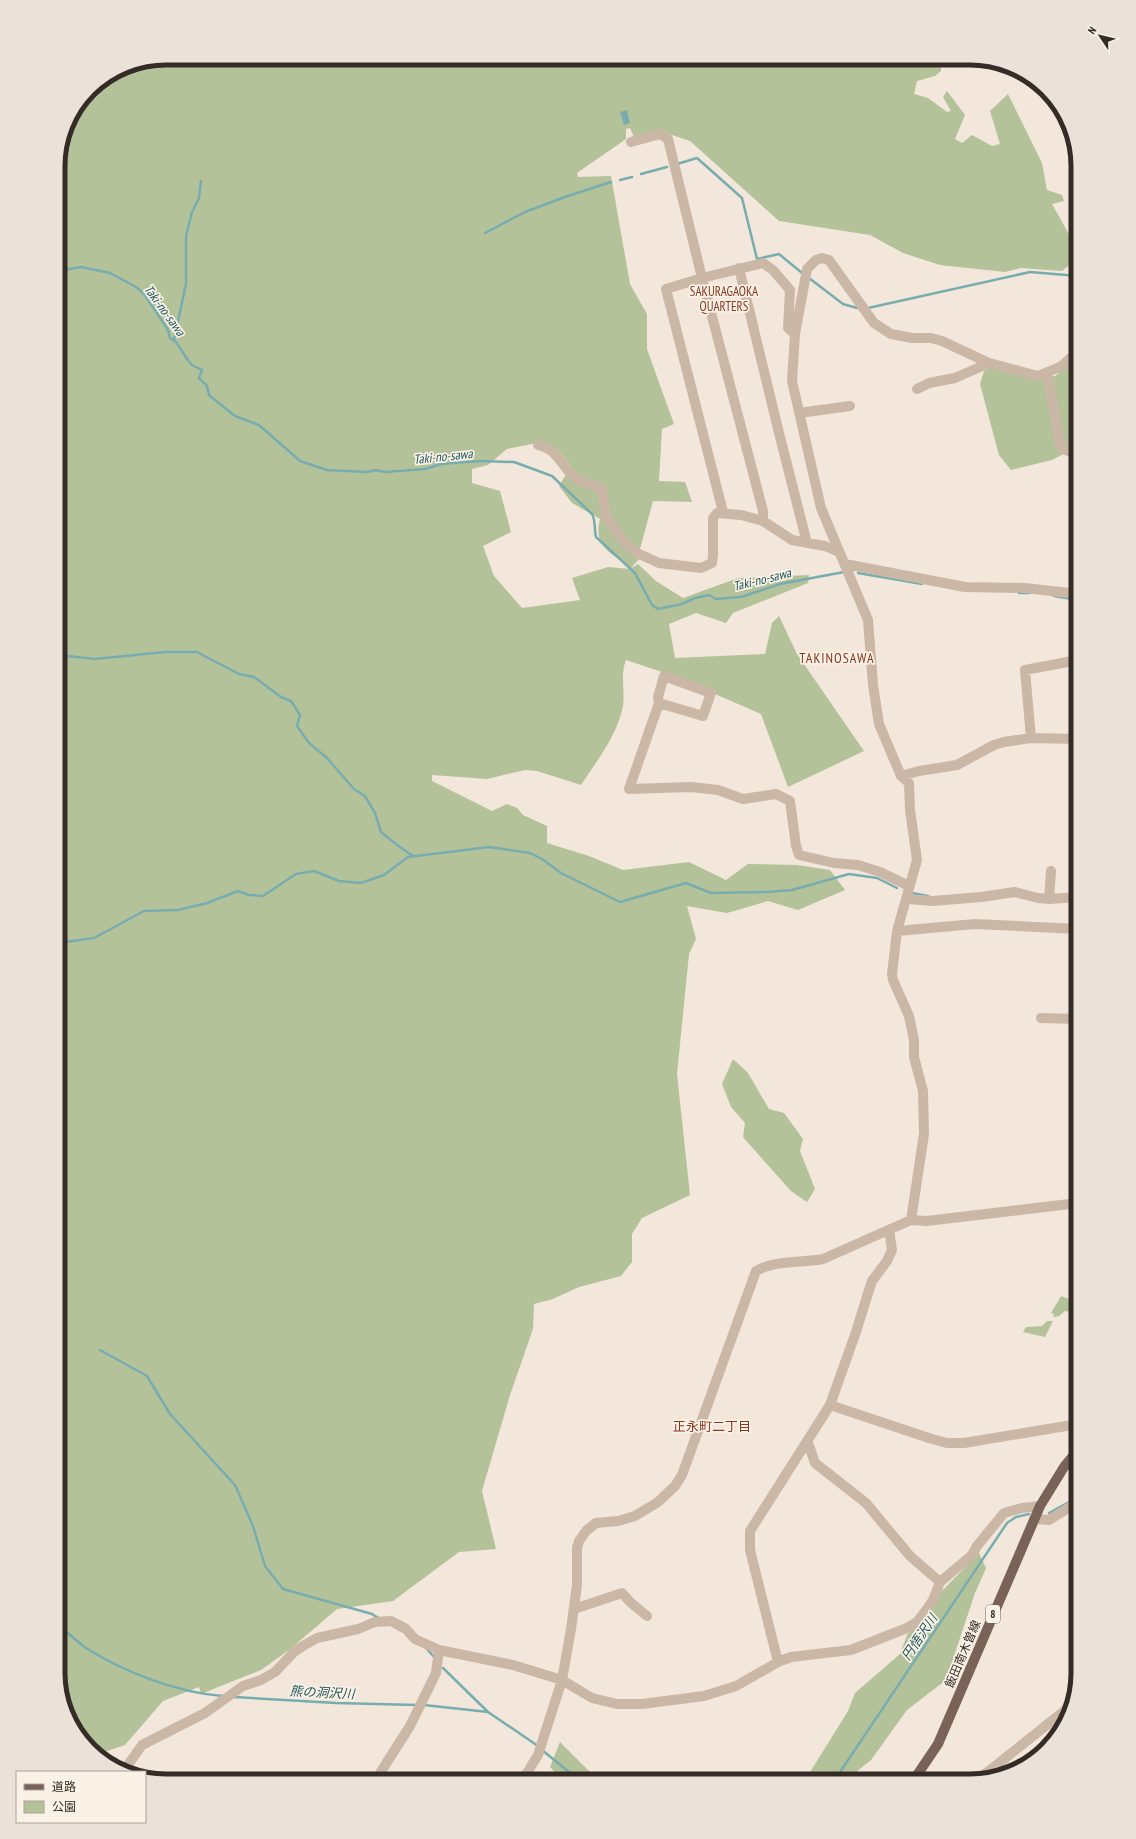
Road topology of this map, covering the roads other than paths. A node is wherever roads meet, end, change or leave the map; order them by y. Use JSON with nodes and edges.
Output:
{"nodes":[{"id":1,"x":631,"y":142,"type":"dead end"},
{"id":2,"x":739,"y":268,"type":"junction"},
{"id":3,"x":702,"y":278,"type":"junction"},
{"id":4,"x":795,"y":334,"type":"junction"},
{"id":5,"x":1071,"y":358,"type":"edge"},
{"id":6,"x":989,"y":363,"type":"junction"},
{"id":7,"x":1047,"y":373,"type":"junction"},
{"id":8,"x":917,"y":389,"type":"dead end"},
{"id":9,"x":850,"y":406,"type":"dead end"},
{"id":10,"x":799,"y":413,"type":"junction"},
{"id":11,"x":538,"y":446,"type":"dead end"},
{"id":12,"x":1071,"y":452,"type":"edge"},
{"id":13,"x":723,"y":512,"type":"junction"},
{"id":14,"x":763,"y":521,"type":"junction"},
{"id":15,"x":807,"y":543,"type":"junction"},
{"id":16,"x":839,"y":552,"type":"junction"},
{"id":17,"x":845,"y":564,"type":"junction"},
{"id":18,"x":1071,"y":593,"type":"edge"},
{"id":19,"x":1071,"y":661,"type":"edge"},
{"id":20,"x":659,"y":703,"type":"junction"},
{"id":21,"x":1031,"y":738,"type":"junction"},
{"id":22,"x":1071,"y":739,"type":"edge"},
{"id":23,"x":901,"y":776,"type":"junction"},
{"id":24,"x":1051,"y":871,"type":"dead end"},
{"id":25,"x":908,"y":886,"type":"junction"},
{"id":26,"x":1071,"y":897,"type":"edge"},
{"id":27,"x":1049,"y":899,"type":"junction"},
{"id":28,"x":907,"y":900,"type":"junction"},
{"id":29,"x":1071,"y":929,"type":"edge"},
{"id":30,"x":897,"y":931,"type":"junction"},
{"id":31,"x":1041,"y":1018,"type":"dead end"},
{"id":32,"x":1071,"y":1019,"type":"edge"},
{"id":33,"x":1071,"y":1204,"type":"edge"},
{"id":34,"x":911,"y":1220,"type":"junction"},
{"id":35,"x":889,"y":1230,"type":"junction"},
{"id":36,"x":830,"y":1405,"type":"junction"},
{"id":37,"x":1071,"y":1425,"type":"edge"},
{"id":38,"x":808,"y":1443,"type":"junction"},
{"id":39,"x":1071,"y":1458,"type":"edge"},
{"id":40,"x":1040,"y":1506,"type":"junction"},
{"id":41,"x":1071,"y":1506,"type":"edge"},
{"id":42,"x":1034,"y":1519,"type":"junction"},
{"id":43,"x":940,"y":1582,"type":"junction"},
{"id":44,"x":574,"y":1609,"type":"junction"},
{"id":45,"x":647,"y":1616,"type":"dead end"},
{"id":46,"x":439,"y":1650,"type":"junction"},
{"id":47,"x":778,"y":1662,"type":"junction"},
{"id":48,"x":562,"y":1680,"type":"junction"},
{"id":49,"x":1064,"y":1711,"type":"edge"},
{"id":50,"x":128,"y":1767,"type":"edge"},
{"id":51,"x":987,"y":1772,"type":"edge"},
{"id":52,"x":380,"y":1774,"type":"edge"},
{"id":53,"x":526,"y":1774,"type":"edge"},
{"id":54,"x":918,"y":1774,"type":"edge"}],
"edges":[{"from":1,"to":3,"type":"street"},
{"from":2,"to":3,"type":"street"},
{"from":2,"to":4,"type":"street"},
{"from":2,"to":15,"type":"street"},
{"from":3,"to":13,"type":"street"},
{"from":3,"to":14,"type":"street"},
{"from":4,"to":6,"type":"street"},
{"from":4,"to":10,"type":"street"},
{"from":5,"to":7,"type":"street"},
{"from":6,"to":7,"type":"street"},
{"from":6,"to":8,"type":"street"},
{"from":7,"to":12,"type":"street"},
{"from":9,"to":10,"type":"street"},
{"from":10,"to":16,"type":"street"},
{"from":11,"to":13,"type":"street"},
{"from":13,"to":14,"type":"street"},
{"from":14,"to":15,"type":"street"},
{"from":15,"to":16,"type":"street"},
{"from":16,"to":17,"type":"street"},
{"from":17,"to":18,"type":"street"},
{"from":17,"to":23,"type":"street"},
{"from":19,"to":21,"type":"street"},
{"from":20,"to":20,"type":"street"},
{"from":20,"to":25,"type":"street"},
{"from":21,"to":22,"type":"street"},
{"from":21,"to":23,"type":"street"},
{"from":23,"to":25,"type":"street"},
{"from":24,"to":27,"type":"street"},
{"from":25,"to":28,"type":"street"},
{"from":26,"to":27,"type":"street"},
{"from":27,"to":28,"type":"street"},
{"from":28,"to":30,"type":"street"},
{"from":29,"to":30,"type":"street"},
{"from":30,"to":34,"type":"street"},
{"from":31,"to":32,"type":"street"},
{"from":33,"to":34,"type":"street"},
{"from":34,"to":35,"type":"street"},
{"from":35,"to":36,"type":"street"},
{"from":35,"to":44,"type":"street"},
{"from":36,"to":37,"type":"street"},
{"from":36,"to":38,"type":"street"},
{"from":38,"to":43,"type":"street"},
{"from":38,"to":47,"type":"street"},
{"from":39,"to":40,"type":"main road","name":"飯田南木曽線","number":"8"},
{"from":40,"to":42,"type":"main road","name":"飯田南木曽線","number":"8"},
{"from":40,"to":43,"type":"street"},
{"from":41,"to":42,"type":"street"},
{"from":42,"to":54,"type":"main road","name":"飯田南木曽線","number":"8"},
{"from":43,"to":47,"type":"street"},
{"from":44,"to":45,"type":"street"},
{"from":44,"to":48,"type":"street"},
{"from":46,"to":48,"type":"street"},
{"from":46,"to":50,"type":"street"},
{"from":46,"to":52,"type":"street"},
{"from":47,"to":48,"type":"street"},
{"from":48,"to":53,"type":"street"},
{"from":49,"to":51,"type":"street"}]}
